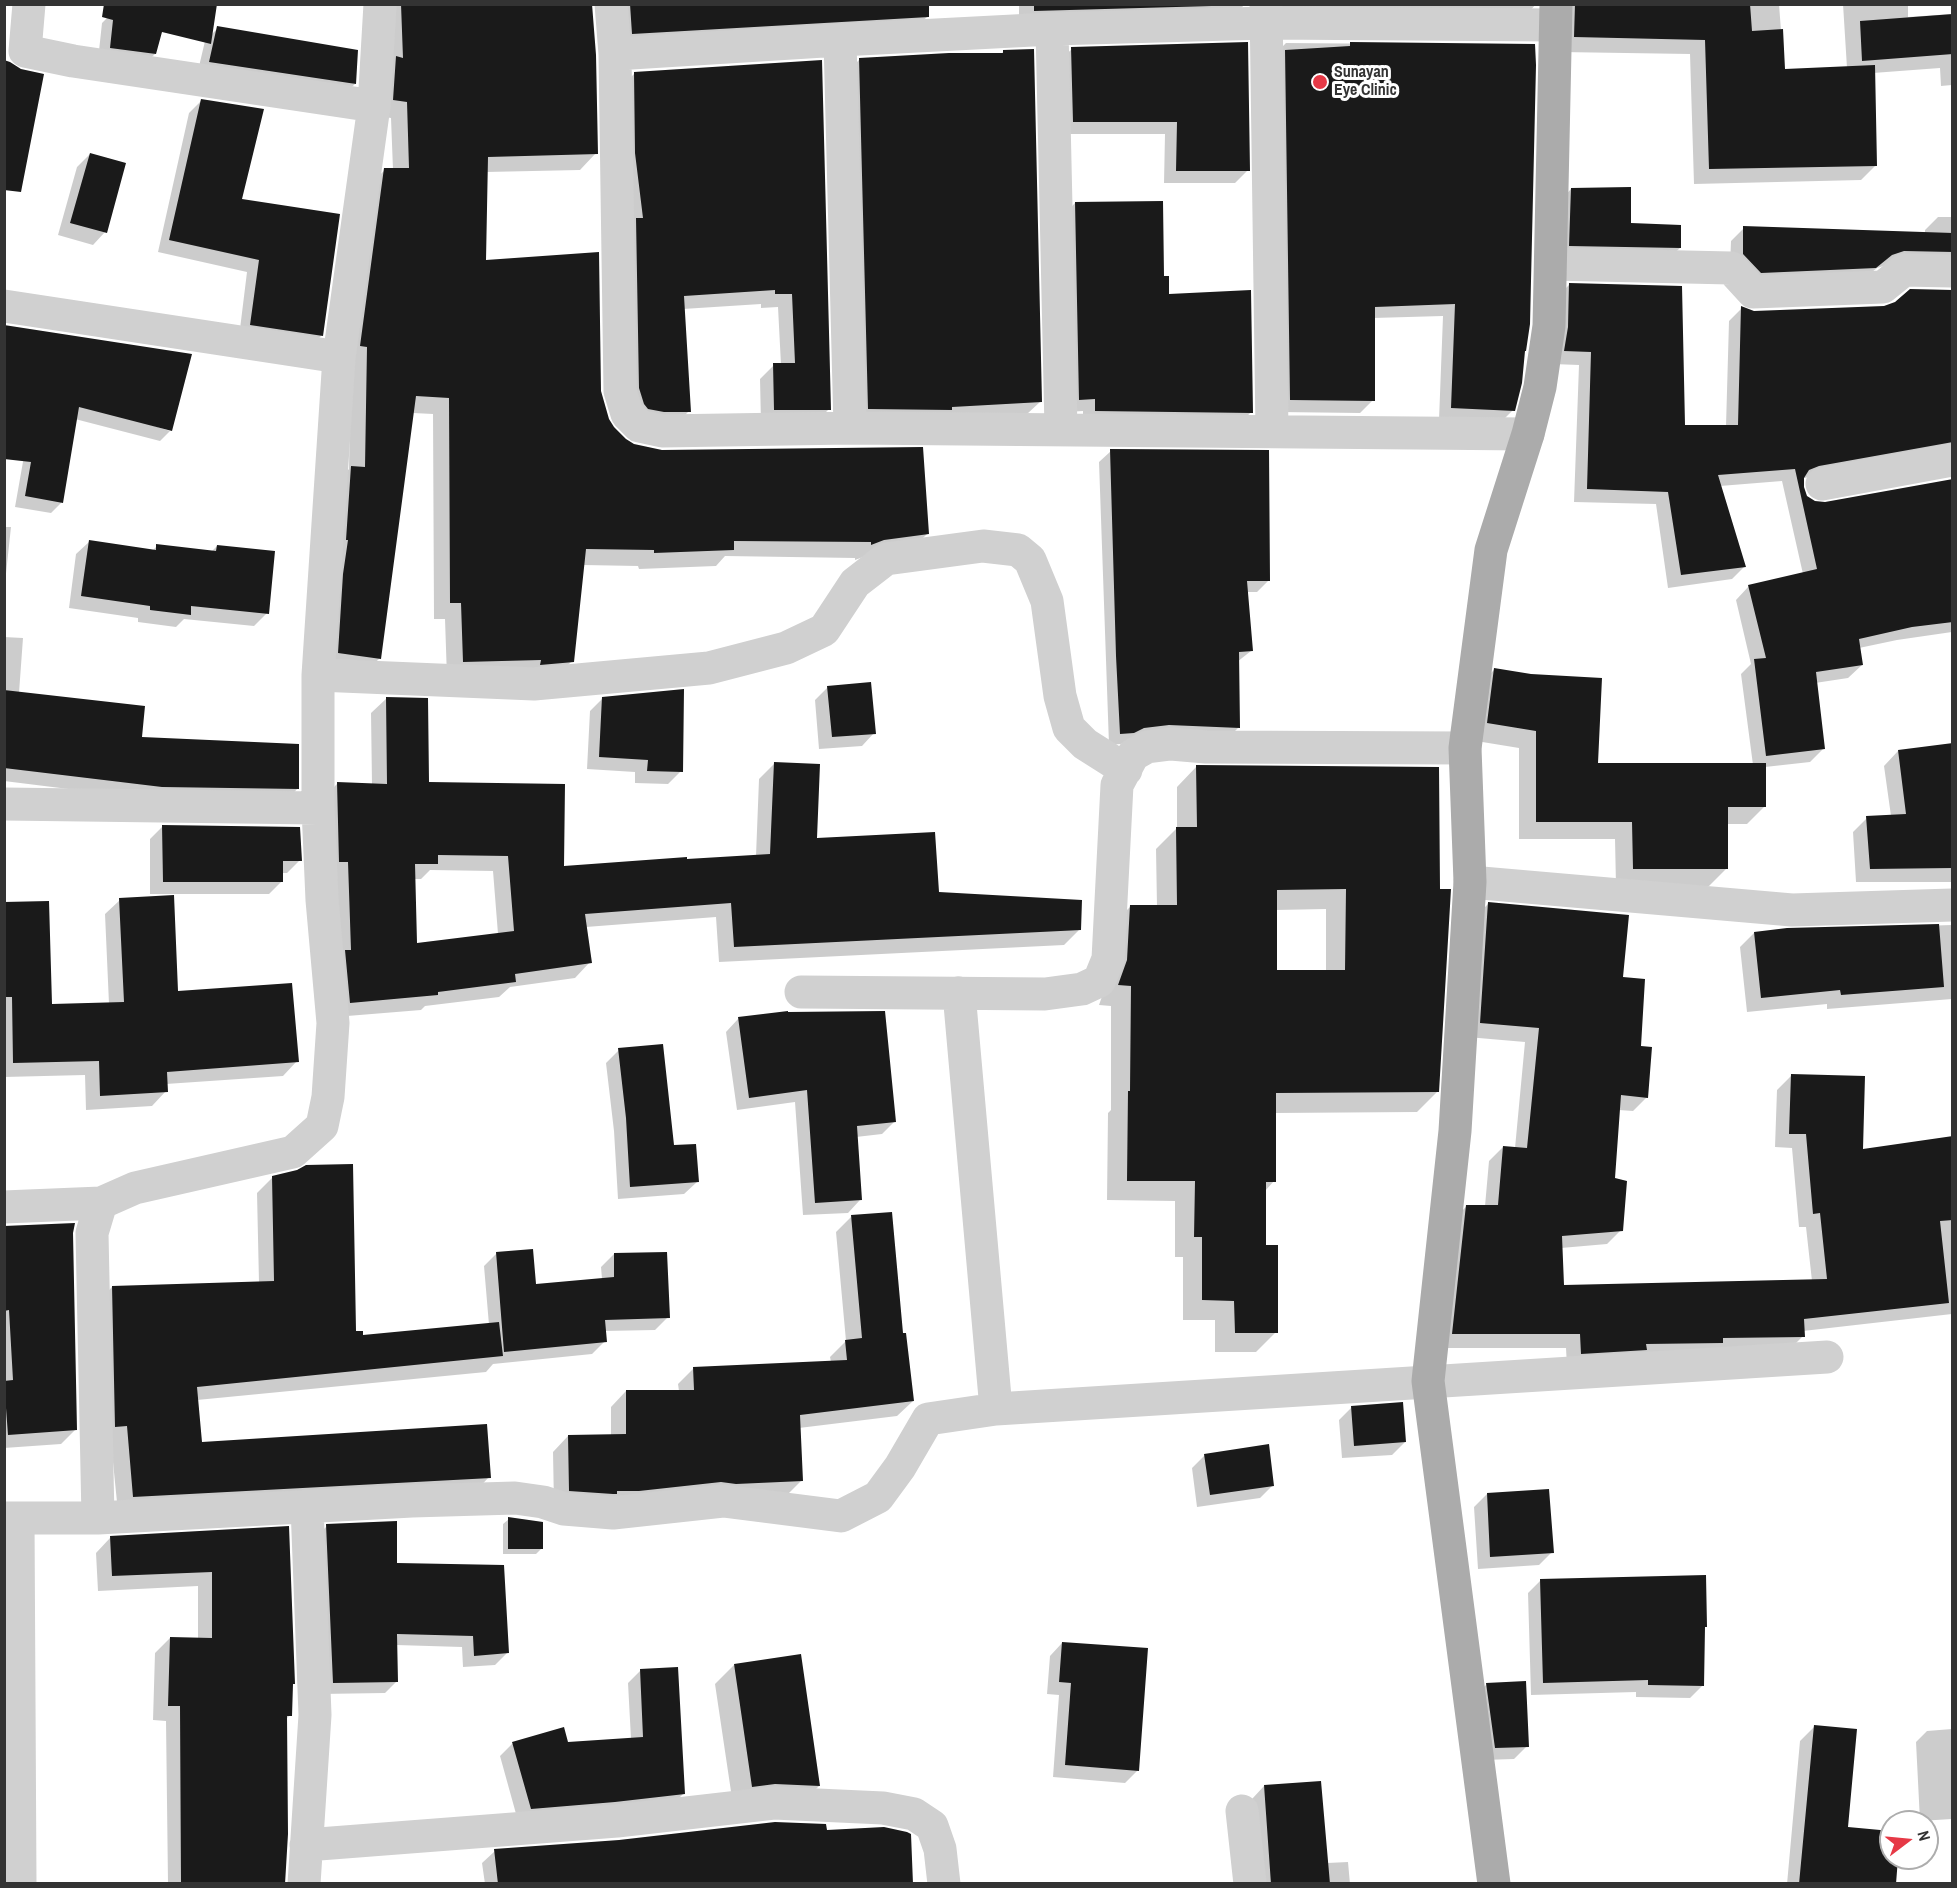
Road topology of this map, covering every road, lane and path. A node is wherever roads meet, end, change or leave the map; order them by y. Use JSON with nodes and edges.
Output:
{"nodes":[{"id":1,"x":29,"y":4,"type":"edge"},
{"id":2,"x":380,"y":4,"type":"edge"},
{"id":3,"x":612,"y":4,"type":"edge"},
{"id":4,"x":1266,"y":14,"type":"edge"},
{"id":5,"x":1555,"y":15,"type":"edge"},
{"id":6,"x":1108,"y":16,"type":"edge"},
{"id":7,"x":1052,"y":29,"type":"junction"},
{"id":8,"x":840,"y":40,"type":"junction"},
{"id":9,"x":15,"y":48,"type":"edge"},
{"id":10,"x":615,"y":54,"type":"junction"},
{"id":11,"x":374,"y":106,"type":"junction"},
{"id":12,"x":1551,"y":264,"type":"junction"},
{"id":13,"x":1953,"y":270,"type":"edge"},
{"id":14,"x":4,"y":306,"type":"edge"},
{"id":15,"x":339,"y":357,"type":"junction"},
{"id":16,"x":850,"y":428,"type":"junction"},
{"id":17,"x":1061,"y":429,"type":"junction"},
{"id":18,"x":1272,"y":431,"type":"junction"},
{"id":19,"x":1528,"y":434,"type":"junction"},
{"id":20,"x":1953,"y":460,"type":"edge"},
{"id":21,"x":1822,"y":484,"type":"dead end"},
{"id":22,"x":318,"y":675,"type":"junction"},
{"id":23,"x":1465,"y":748,"type":"junction"},
{"id":24,"x":1126,"y":770,"type":"junction"},
{"id":25,"x":4,"y":804,"type":"edge"},
{"id":26,"x":318,"y":808,"type":"junction"},
{"id":27,"x":1470,"y":882,"type":"junction"},
{"id":28,"x":1953,"y":905,"type":"edge"},
{"id":29,"x":801,"y":992,"type":"dead end"},
{"id":30,"x":959,"y":993,"type":"junction"},
{"id":31,"x":101,"y":1203,"type":"junction"},
{"id":32,"x":4,"y":1207,"type":"edge"},
{"id":33,"x":1827,"y":1357,"type":"dead end"},
{"id":34,"x":1428,"y":1381,"type":"junction"},
{"id":35,"x":996,"y":1409,"type":"junction"},
{"id":36,"x":307,"y":1506,"type":"junction"},
{"id":37,"x":11,"y":1518,"type":"edge"},
{"id":38,"x":98,"y":1518,"type":"junction"},
{"id":39,"x":1242,"y":1811,"type":"dead end"},
{"id":40,"x":306,"y":1845,"type":"junction"},
{"id":41,"x":20,"y":1884,"type":"edge"},
{"id":42,"x":304,"y":1884,"type":"edge"},
{"id":43,"x":944,"y":1884,"type":"edge"},
{"id":44,"x":1250,"y":1884,"type":"edge"},
{"id":45,"x":1494,"y":1884,"type":"edge"}],
"edges":[{"from":1,"to":9,"type":"street"},
{"from":2,"to":11,"type":"street"},
{"from":3,"to":10,"type":"street"},
{"from":4,"to":5,"type":"street"},
{"from":4,"to":6,"type":"street"},
{"from":4,"to":18,"type":"street"},
{"from":5,"to":12,"type":"main road"},
{"from":6,"to":7,"type":"street"},
{"from":7,"to":8,"type":"street"},
{"from":7,"to":17,"type":"street"},
{"from":8,"to":10,"type":"street"},
{"from":8,"to":16,"type":"street"},
{"from":9,"to":11,"type":"street"},
{"from":10,"to":16,"type":"street"},
{"from":11,"to":15,"type":"street"},
{"from":12,"to":13,"type":"street"},
{"from":12,"to":19,"type":"main road"},
{"from":14,"to":15,"type":"street"},
{"from":15,"to":22,"type":"street"},
{"from":16,"to":17,"type":"street"},
{"from":17,"to":18,"type":"street"},
{"from":18,"to":19,"type":"street"},
{"from":19,"to":23,"type":"main road"},
{"from":20,"to":21,"type":"street"},
{"from":22,"to":24,"type":"street"},
{"from":22,"to":26,"type":"street"},
{"from":23,"to":24,"type":"street"},
{"from":23,"to":27,"type":"main road"},
{"from":24,"to":30,"type":"street"},
{"from":25,"to":26,"type":"street"},
{"from":26,"to":31,"type":"street"},
{"from":27,"to":28,"type":"street"},
{"from":27,"to":34,"type":"main road"},
{"from":29,"to":30,"type":"street"},
{"from":30,"to":35,"type":"street"},
{"from":31,"to":32,"type":"street"},
{"from":31,"to":38,"type":"street"},
{"from":33,"to":34,"type":"street"},
{"from":34,"to":35,"type":"street"},
{"from":34,"to":45,"type":"main road"},
{"from":35,"to":36,"type":"street"},
{"from":36,"to":38,"type":"street"},
{"from":36,"to":40,"type":"street"},
{"from":37,"to":38,"type":"street"},
{"from":37,"to":41,"type":"street"},
{"from":39,"to":44,"type":"street"},
{"from":40,"to":42,"type":"street"},
{"from":40,"to":43,"type":"street"}]}
